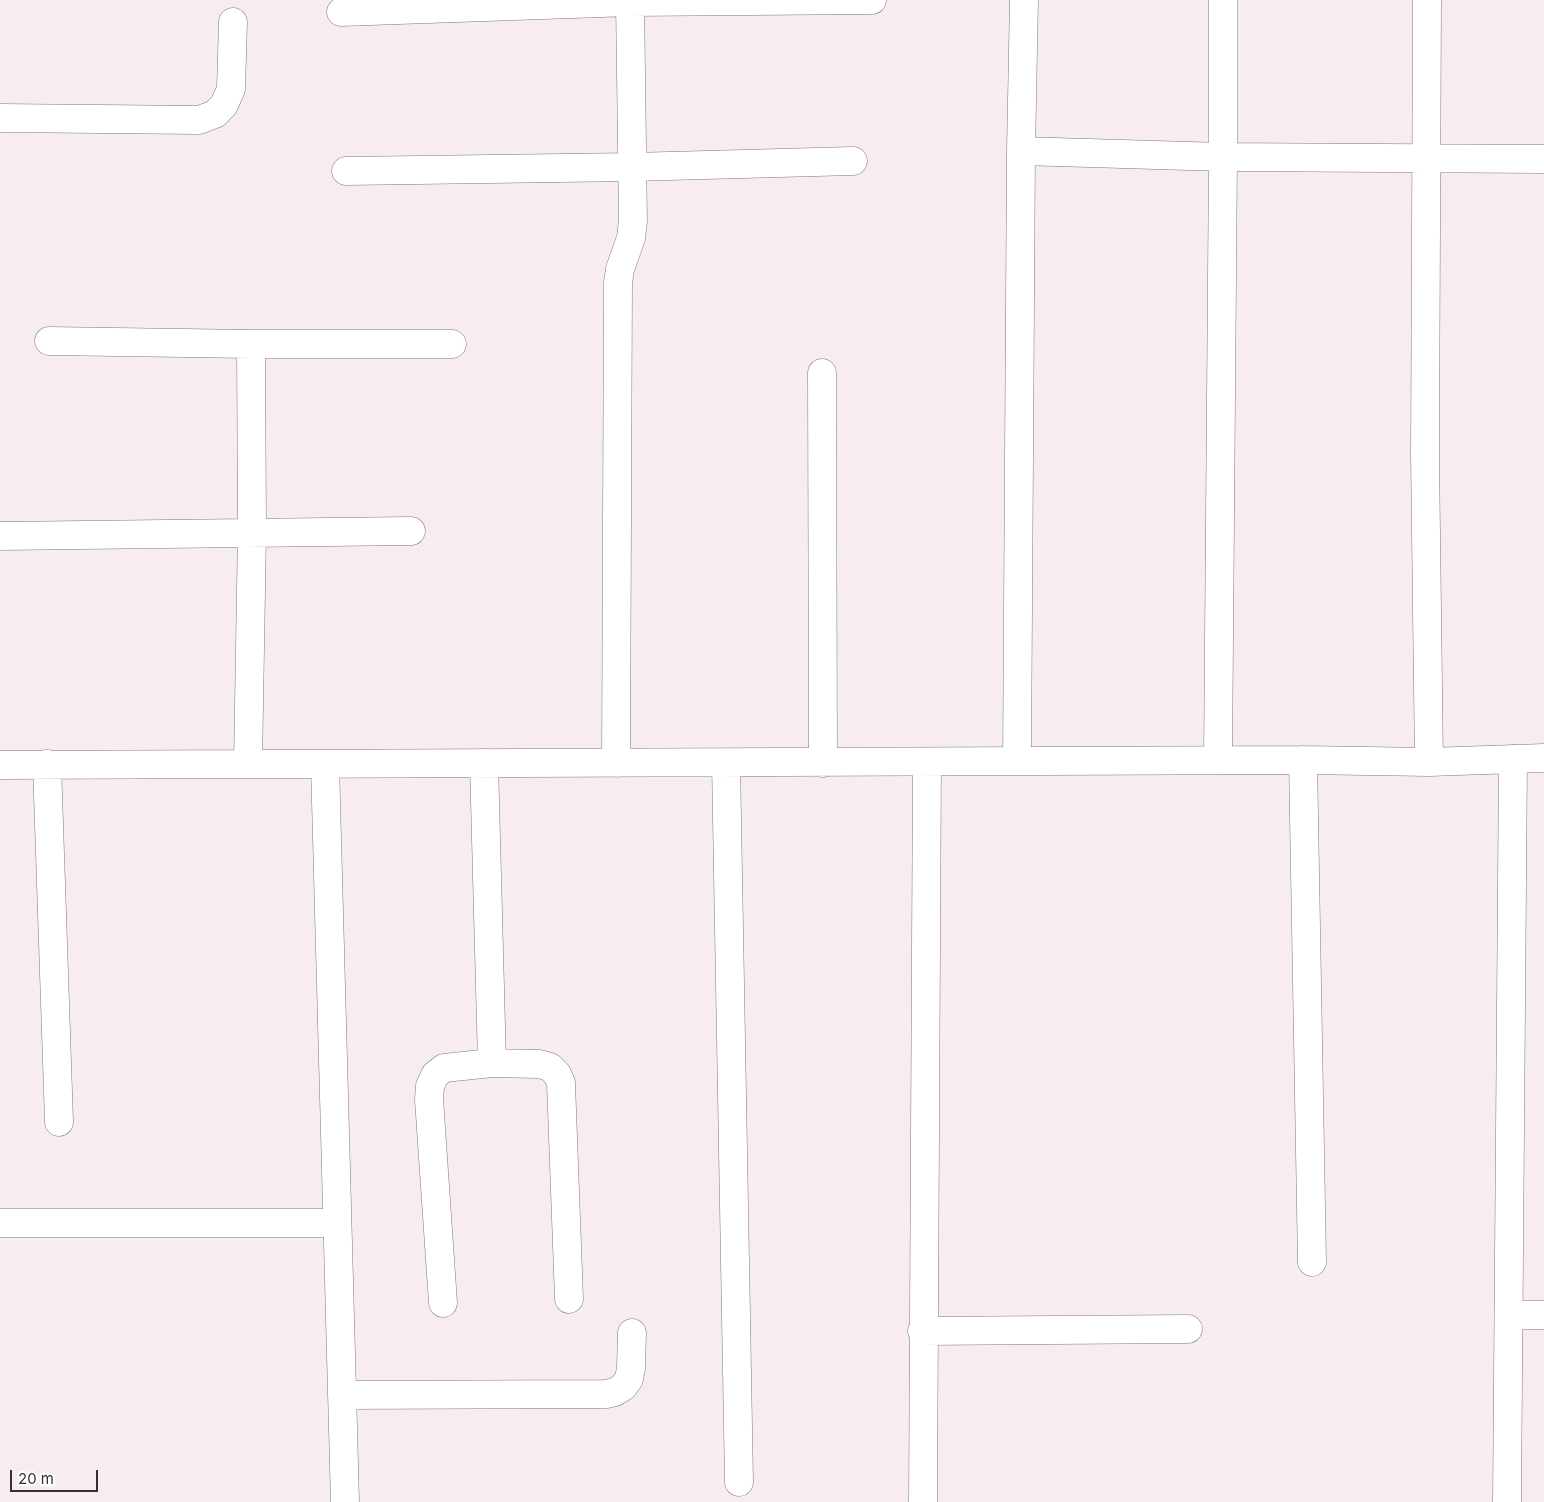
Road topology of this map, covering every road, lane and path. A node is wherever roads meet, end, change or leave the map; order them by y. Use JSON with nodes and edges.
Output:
{"nodes":[{"id":1,"x":872,"y":0,"type":"edge"},
{"id":2,"x":1024,"y":0,"type":"edge"},
{"id":3,"x":1223,"y":0,"type":"edge"},
{"id":4,"x":1427,"y":0,"type":"edge"},
{"id":5,"x":630,"y":1,"type":"edge"},
{"id":6,"x":341,"y":12,"type":"dead end"},
{"id":7,"x":232,"y":22,"type":"dead end"},
{"id":8,"x":0,"y":118,"type":"edge"},
{"id":9,"x":1021,"y":151,"type":"junction"},
{"id":10,"x":1223,"y":157,"type":"junction"},
{"id":11,"x":1426,"y":158,"type":"junction"},
{"id":12,"x":1544,"y":159,"type":"edge"},
{"id":13,"x":853,"y":161,"type":"dead end"},
{"id":14,"x":632,"y":167,"type":"junction"},
{"id":15,"x":346,"y":171,"type":"dead end"},
{"id":16,"x":49,"y":341,"type":"dead end"},
{"id":17,"x":251,"y":344,"type":"junction"},
{"id":18,"x":452,"y":344,"type":"dead end"},
{"id":19,"x":822,"y":373,"type":"dead end"},
{"id":20,"x":411,"y":531,"type":"dead end"},
{"id":21,"x":252,"y":532,"type":"junction"},
{"id":22,"x":0,"y":536,"type":"edge"},
{"id":23,"x":1544,"y":758,"type":"edge"},
{"id":24,"x":1513,"y":759,"type":"junction"},
{"id":25,"x":1218,"y":760,"type":"junction"},
{"id":26,"x":1304,"y":760,"type":"junction"},
{"id":27,"x":1017,"y":761,"type":"junction"},
{"id":28,"x":823,"y":762,"type":"junction"},
{"id":29,"x":927,"y":762,"type":"junction"},
{"id":30,"x":1429,"y":762,"type":"junction"},
{"id":31,"x":484,"y":763,"type":"junction"},
{"id":32,"x":616,"y":763,"type":"junction"},
{"id":33,"x":726,"y":763,"type":"junction"},
{"id":34,"x":47,"y":764,"type":"junction"},
{"id":35,"x":248,"y":764,"type":"junction"},
{"id":36,"x":325,"y":764,"type":"junction"},
{"id":37,"x":0,"y":765,"type":"edge"},
{"id":38,"x":492,"y":1063,"type":"junction"},
{"id":39,"x":59,"y":1122,"type":"dead end"},
{"id":40,"x":0,"y":1223,"type":"edge"},
{"id":41,"x":337,"y":1223,"type":"junction"},
{"id":42,"x":1312,"y":1262,"type":"dead end"},
{"id":43,"x":569,"y":1299,"type":"dead end"},
{"id":44,"x":443,"y":1303,"type":"dead end"},
{"id":45,"x":1544,"y":1314,"type":"edge"},
{"id":46,"x":1509,"y":1315,"type":"junction"},
{"id":47,"x":1188,"y":1329,"type":"dead end"},
{"id":48,"x":922,"y":1331,"type":"junction"},
{"id":49,"x":632,"y":1333,"type":"dead end"},
{"id":50,"x":342,"y":1395,"type":"junction"},
{"id":51,"x":739,"y":1482,"type":"dead end"},
{"id":52,"x":345,"y":1502,"type":"edge"},
{"id":53,"x":923,"y":1502,"type":"edge"},
{"id":54,"x":1507,"y":1502,"type":"edge"}],
"edges":[{"from":1,"to":5,"type":"street"},
{"from":2,"to":9,"type":"street"},
{"from":3,"to":10,"type":"street"},
{"from":4,"to":11,"type":"street"},
{"from":5,"to":6,"type":"street"},
{"from":5,"to":14,"type":"street"},
{"from":7,"to":8,"type":"street"},
{"from":9,"to":10,"type":"street"},
{"from":9,"to":27,"type":"street"},
{"from":10,"to":11,"type":"street"},
{"from":10,"to":25,"type":"street"},
{"from":11,"to":12,"type":"street"},
{"from":11,"to":30,"type":"street"},
{"from":13,"to":14,"type":"street"},
{"from":14,"to":15,"type":"street"},
{"from":14,"to":32,"type":"street"},
{"from":16,"to":17,"type":"street"},
{"from":17,"to":18,"type":"street"},
{"from":17,"to":21,"type":"street"},
{"from":19,"to":28,"type":"street"},
{"from":20,"to":21,"type":"street"},
{"from":21,"to":22,"type":"street"},
{"from":21,"to":35,"type":"street"},
{"from":23,"to":24,"type":"street"},
{"from":24,"to":30,"type":"street"},
{"from":24,"to":46,"type":"street"},
{"from":25,"to":26,"type":"street"},
{"from":25,"to":27,"type":"street"},
{"from":26,"to":30,"type":"street"},
{"from":26,"to":42,"type":"street"},
{"from":27,"to":29,"type":"street"},
{"from":28,"to":29,"type":"street"},
{"from":28,"to":33,"type":"street"},
{"from":29,"to":48,"type":"street"},
{"from":31,"to":32,"type":"street"},
{"from":31,"to":36,"type":"street"},
{"from":31,"to":38,"type":"street"},
{"from":32,"to":33,"type":"street"},
{"from":33,"to":51,"type":"street"},
{"from":34,"to":35,"type":"street"},
{"from":34,"to":37,"type":"street"},
{"from":34,"to":39,"type":"street"},
{"from":35,"to":36,"type":"street"},
{"from":36,"to":41,"type":"street"},
{"from":38,"to":43,"type":"street"},
{"from":38,"to":44,"type":"street"},
{"from":40,"to":41,"type":"street"},
{"from":41,"to":50,"type":"street"},
{"from":45,"to":46,"type":"street"},
{"from":46,"to":54,"type":"street"},
{"from":47,"to":48,"type":"street"},
{"from":48,"to":53,"type":"street"},
{"from":49,"to":50,"type":"street"},
{"from":50,"to":52,"type":"street"}]}
